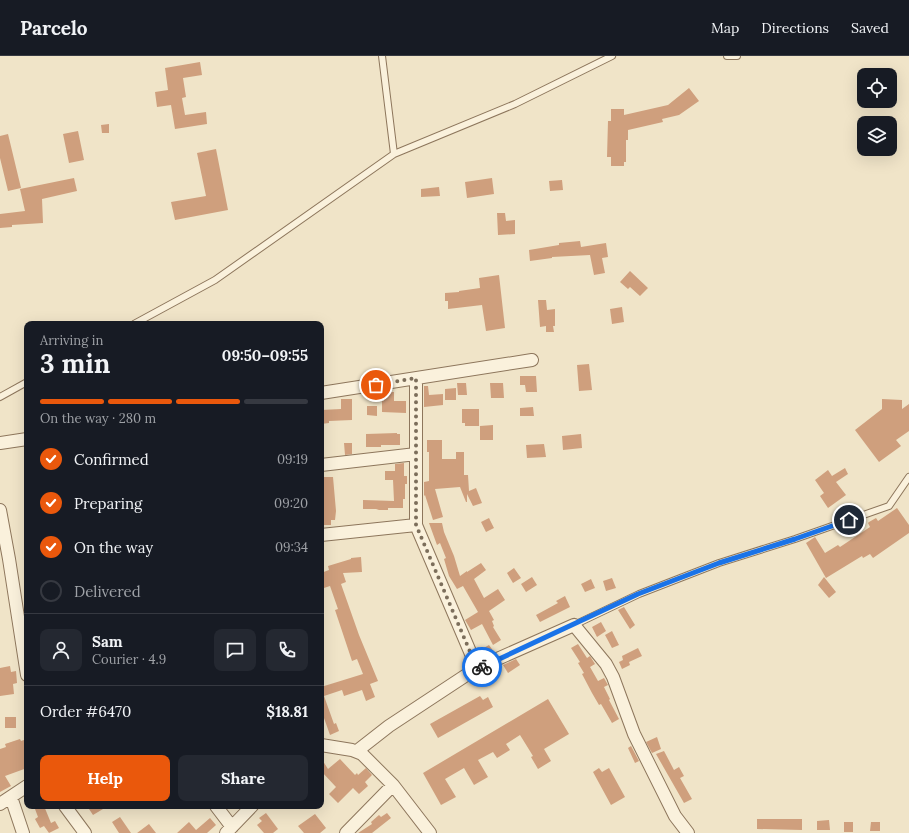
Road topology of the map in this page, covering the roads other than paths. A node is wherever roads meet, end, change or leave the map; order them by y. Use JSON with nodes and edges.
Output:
{"nodes":[{"id":1,"x":382,"y":56,"type":"edge"},
{"id":2,"x":612,"y":56,"type":"edge"},
{"id":3,"x":727,"y":56,"type":"edge"},
{"id":4,"x":737,"y":56,"type":"edge"},
{"id":5,"x":394,"y":154,"type":"junction"},
{"id":6,"x":140,"y":321,"type":"edge"},
{"id":7,"x":532,"y":360,"type":"dead end"},
{"id":8,"x":416,"y":378,"type":"junction"},
{"id":9,"x":24,"y":384,"type":"edge"},
{"id":10,"x":324,"y":393,"type":"edge"},
{"id":11,"x":0,"y":397,"type":"edge"},
{"id":12,"x":24,"y":439,"type":"edge"},
{"id":13,"x":0,"y":443,"type":"edge"},
{"id":14,"x":416,"y":454,"type":"junction"},
{"id":15,"x":324,"y":465,"type":"edge"},
{"id":16,"x":909,"y":477,"type":"edge"},
{"id":17,"x":0,"y":510,"type":"edge"},
{"id":18,"x":416,"y":525,"type":"junction"},
{"id":19,"x":324,"y":535,"type":"edge"},
{"id":20,"x":5,"y":560,"type":"edge"},
{"id":21,"x":574,"y":625,"type":"junction"},
{"id":22,"x":24,"y":659,"type":"edge"},
{"id":23,"x":477,"y":668,"type":"junction"},
{"id":24,"x":324,"y":746,"type":"edge"},
{"id":25,"x":357,"y":751,"type":"junction"},
{"id":26,"x":393,"y":785,"type":"junction"},
{"id":27,"x":24,"y":788,"type":"edge"},
{"id":28,"x":11,"y":797,"type":"junction"},
{"id":29,"x":0,"y":804,"type":"edge"},
{"id":30,"x":67,"y":809,"type":"edge"},
{"id":31,"x":218,"y":809,"type":"edge"},
{"id":32,"x":249,"y":809,"type":"edge"},
{"id":33,"x":229,"y":830,"type":"edge"},
{"id":34,"x":23,"y":833,"type":"edge"},
{"id":35,"x":85,"y":833,"type":"edge"},
{"id":36,"x":346,"y":833,"type":"edge"},
{"id":37,"x":430,"y":833,"type":"edge"},
{"id":38,"x":688,"y":833,"type":"edge"}],
"edges":[{"from":1,"to":5,"type":"lane"},
{"from":2,"to":5,"type":"lane"},
{"from":3,"to":4,"type":"lane"},
{"from":5,"to":6,"type":"lane"},
{"from":7,"to":8,"type":"street"},
{"from":8,"to":10,"type":"street"},
{"from":8,"to":14,"type":"street"},
{"from":9,"to":11,"type":"lane"},
{"from":12,"to":13,"type":"street"},
{"from":14,"to":15,"type":"street"},
{"from":14,"to":18,"type":"street"},
{"from":16,"to":21,"type":"lane"},
{"from":17,"to":20,"type":"street"},
{"from":18,"to":19,"type":"street"},
{"from":18,"to":23,"type":"street"},
{"from":20,"to":22,"type":"street"},
{"from":21,"to":23,"type":"street"},
{"from":21,"to":38,"type":"street"},
{"from":23,"to":25,"type":"street"},
{"from":24,"to":25,"type":"street"},
{"from":25,"to":26,"type":"street"},
{"from":26,"to":36,"type":"street"},
{"from":26,"to":37,"type":"street"},
{"from":27,"to":28,"type":"street"},
{"from":28,"to":29,"type":"street"},
{"from":28,"to":34,"type":"street"},
{"from":30,"to":35,"type":"street"},
{"from":31,"to":33,"type":"street"},
{"from":32,"to":33,"type":"street"}]}
